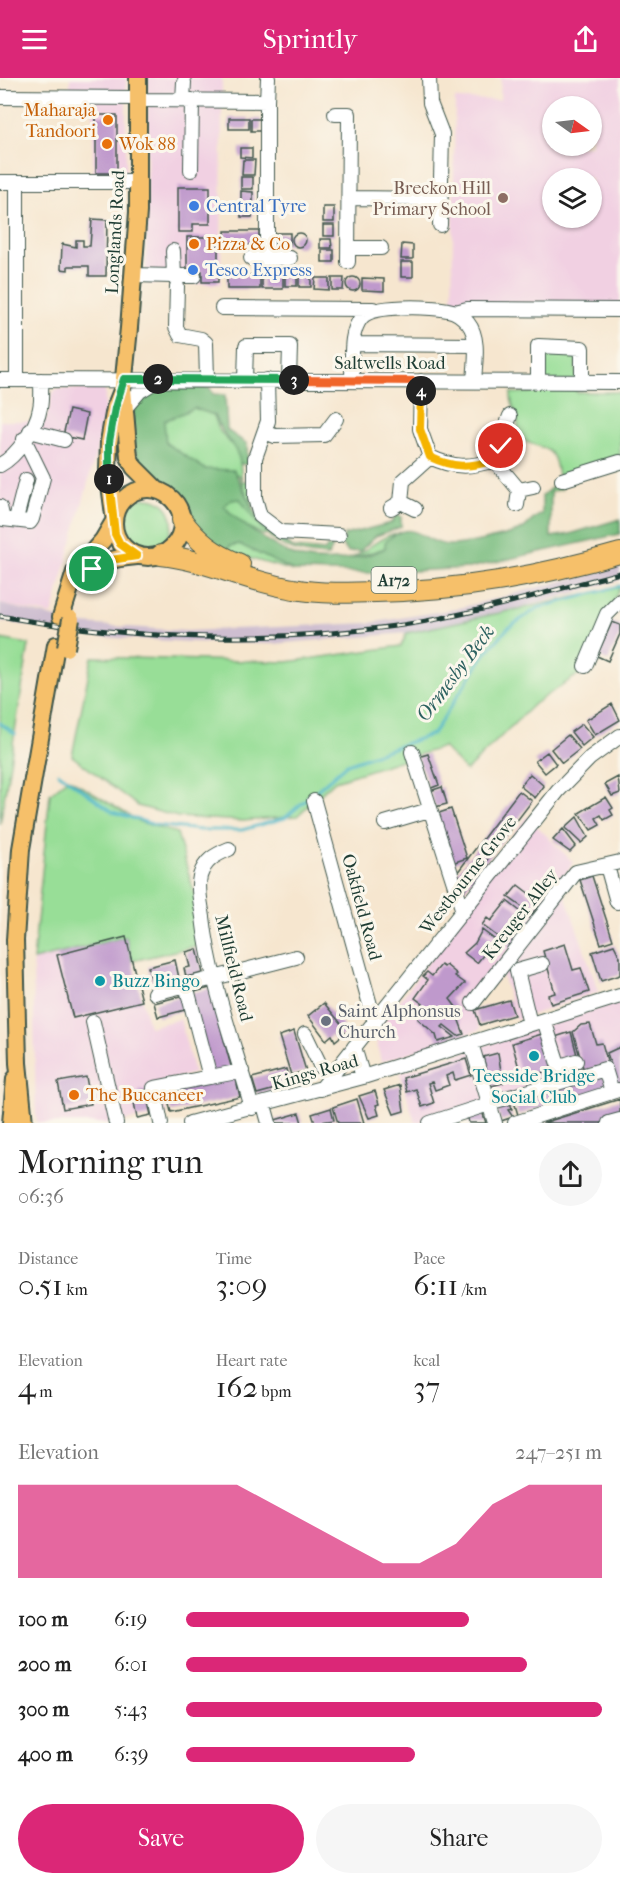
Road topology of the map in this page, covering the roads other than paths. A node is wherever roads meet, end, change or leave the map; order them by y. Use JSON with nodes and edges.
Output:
{"nodes":[{"id":1,"x":138,"y":78,"type":"edge"},
{"id":2,"x":268,"y":78,"type":"edge"},
{"id":3,"x":429,"y":78,"type":"edge"},
{"id":4,"x":184,"y":82,"type":"dead end"},
{"id":5,"x":0,"y":98,"type":"edge"},
{"id":6,"x":138,"y":99,"type":"junction"},
{"id":7,"x":188,"y":100,"type":"junction"},
{"id":8,"x":267,"y":101,"type":"junction"},
{"id":9,"x":349,"y":114,"type":"dead end"},
{"id":10,"x":190,"y":170,"type":"dead end"},
{"id":11,"x":0,"y":182,"type":"edge"},
{"id":12,"x":17,"y":182,"type":"junction"},
{"id":13,"x":138,"y":182,"type":"junction"},
{"id":14,"x":349,"y":198,"type":"junction"},
{"id":15,"x":440,"y":199,"type":"junction"},
{"id":16,"x":440,"y":225,"type":"dead end"},
{"id":17,"x":381,"y":249,"type":"dead end"},
{"id":18,"x":173,"y":251,"type":"dead end"},
{"id":19,"x":251,"y":258,"type":"dead end"},
{"id":20,"x":267,"y":258,"type":"junction"},
{"id":21,"x":290,"y":258,"type":"dead end"},
{"id":22,"x":133,"y":275,"type":"junction"},
{"id":23,"x":194,"y":276,"type":"dead end"},
{"id":24,"x":176,"y":287,"type":"junction"},
{"id":25,"x":192,"y":298,"type":"dead end"},
{"id":26,"x":222,"y":308,"type":"dead end"},
{"id":27,"x":373,"y":309,"type":"junction"},
{"id":28,"x":620,"y":310,"type":"edge"},
{"id":29,"x":455,"y":312,"type":"junction"},
{"id":30,"x":353,"y":344,"type":"junction"},
{"id":31,"x":475,"y":345,"type":"junction"},
{"id":32,"x":160,"y":379,"type":"junction"},
{"id":33,"x":207,"y":379,"type":"junction"},
{"id":34,"x":0,"y":380,"type":"edge"},
{"id":35,"x":17,"y":380,"type":"junction"},
{"id":36,"x":41,"y":380,"type":"junction"},
{"id":37,"x":245,"y":380,"type":"junction"},
{"id":38,"x":267,"y":380,"type":"junction"},
{"id":39,"x":289,"y":380,"type":"junction"},
{"id":40,"x":352,"y":381,"type":"junction"},
{"id":41,"x":421,"y":381,"type":"junction"},
{"id":42,"x":474,"y":381,"type":"junction"},
{"id":43,"x":538,"y":382,"type":"junction"},
{"id":44,"x":582,"y":382,"type":"junction"},
{"id":45,"x":620,"y":382,"type":"edge"},
{"id":46,"x":124,"y":383,"type":"junction"},
{"id":47,"x":126,"y":407,"type":"junction"},
{"id":48,"x":510,"y":416,"type":"dead end"},
{"id":49,"x":336,"y":419,"type":"dead end"},
{"id":50,"x":265,"y":432,"type":"junction"},
{"id":51,"x":27,"y":435,"type":"junction"},
{"id":52,"x":64,"y":440,"type":"dead end"},
{"id":53,"x":430,"y":457,"type":"junction"},
{"id":54,"x":494,"y":460,"type":"junction"},
{"id":55,"x":620,"y":462,"type":"edge"},
{"id":56,"x":0,"y":465,"type":"edge"},
{"id":57,"x":26,"y":480,"type":"dead end"},
{"id":58,"x":562,"y":480,"type":"dead end"},
{"id":59,"x":533,"y":487,"type":"dead end"},
{"id":60,"x":157,"y":490,"type":"junction"},
{"id":61,"x":519,"y":490,"type":"junction"},
{"id":62,"x":517,"y":505,"type":"dead end"},
{"id":63,"x":0,"y":507,"type":"edge"},
{"id":64,"x":415,"y":509,"type":"dead end"},
{"id":65,"x":15,"y":519,"type":"junction"},
{"id":66,"x":114,"y":519,"type":"junction"},
{"id":67,"x":182,"y":520,"type":"junction"},
{"id":68,"x":339,"y":535,"type":"dead end"},
{"id":69,"x":620,"y":540,"type":"edge"},
{"id":70,"x":620,"y":553,"type":"edge"},
{"id":71,"x":161,"y":555,"type":"junction"},
{"id":72,"x":137,"y":556,"type":"junction"},
{"id":73,"x":620,"y":601,"type":"edge"},
{"id":74,"x":66,"y":618,"type":"junction"},
{"id":75,"x":585,"y":666,"type":"dead end"},
{"id":76,"x":620,"y":736,"type":"edge"},
{"id":77,"x":412,"y":752,"type":"dead end"},
{"id":78,"x":314,"y":801,"type":"dead end"},
{"id":79,"x":429,"y":810,"type":"junction"},
{"id":80,"x":385,"y":823,"type":"dead end"},
{"id":81,"x":229,"y":849,"type":"dead end"},
{"id":82,"x":615,"y":864,"type":"edge"},
{"id":83,"x":616,"y":902,"type":"dead end"},
{"id":84,"x":463,"y":911,"type":"junction"},
{"id":85,"x":296,"y":957,"type":"dead end"},
{"id":86,"x":542,"y":964,"type":"dead end"},
{"id":87,"x":216,"y":978,"type":"junction"},
{"id":88,"x":186,"y":986,"type":"junction"},
{"id":89,"x":155,"y":993,"type":"dead end"},
{"id":90,"x":620,"y":996,"type":"edge"},
{"id":91,"x":473,"y":1003,"type":"dead end"},
{"id":92,"x":93,"y":1022,"type":"dead end"},
{"id":93,"x":537,"y":1022,"type":"junction"},
{"id":94,"x":375,"y":1023,"type":"junction"},
{"id":95,"x":305,"y":1034,"type":"dead end"},
{"id":96,"x":471,"y":1043,"type":"junction"},
{"id":97,"x":354,"y":1047,"type":"junction"},
{"id":98,"x":576,"y":1061,"type":"dead end"},
{"id":99,"x":18,"y":1063,"type":"junction"},
{"id":100,"x":242,"y":1071,"type":"junction"},
{"id":101,"x":210,"y":1077,"type":"junction"},
{"id":102,"x":330,"y":1077,"type":"junction"},
{"id":103,"x":363,"y":1077,"type":"junction"},
{"id":104,"x":321,"y":1089,"type":"junction"},
{"id":105,"x":489,"y":1104,"type":"junction"},
{"id":106,"x":258,"y":1106,"type":"junction"},
{"id":107,"x":620,"y":1120,"type":"edge"},
{"id":108,"x":522,"y":1122,"type":"edge"},
{"id":109,"x":11,"y":1123,"type":"edge"},
{"id":110,"x":24,"y":1123,"type":"edge"},
{"id":111,"x":116,"y":1123,"type":"edge"},
{"id":112,"x":161,"y":1123,"type":"edge"},
{"id":113,"x":190,"y":1123,"type":"edge"},
{"id":114,"x":269,"y":1123,"type":"edge"},
{"id":115,"x":430,"y":1123,"type":"edge"},
{"id":116,"x":495,"y":1123,"type":"edge"},
{"id":117,"x":609,"y":1123,"type":"edge"}],
"edges":[{"from":1,"to":6,"type":"main road","name":"Longlands Road"},
{"from":2,"to":8,"type":"street"},
{"from":3,"to":15,"type":"street"},
{"from":4,"to":7,"type":"street"},
{"from":5,"to":6,"type":"street"},
{"from":6,"to":7,"type":"street"},
{"from":6,"to":13,"type":"main road","name":"Longlands Road"},
{"from":7,"to":8,"type":"street"},
{"from":7,"to":10,"type":"street"},
{"from":8,"to":20,"type":"street"},
{"from":9,"to":14,"type":"street"},
{"from":11,"to":12,"type":"street"},
{"from":12,"to":13,"type":"street"},
{"from":12,"to":35,"type":"street"},
{"from":13,"to":22,"type":"main road","name":"Longlands Road"},
{"from":14,"to":15,"type":"street"},
{"from":14,"to":17,"type":"street"},
{"from":15,"to":16,"type":"street"},
{"from":18,"to":24,"type":"street"},
{"from":19,"to":20,"type":"street"},
{"from":20,"to":21,"type":"street"},
{"from":22,"to":24,"type":"street"},
{"from":22,"to":46,"type":"main road","name":"Longlands Road"},
{"from":23,"to":24,"type":"street"},
{"from":24,"to":25,"type":"street"},
{"from":24,"to":33,"type":"street"},
{"from":26,"to":27,"type":"street"},
{"from":27,"to":29,"type":"street"},
{"from":27,"to":30,"type":"street"},
{"from":28,"to":29,"type":"street"},
{"from":29,"to":31,"type":"street"},
{"from":30,"to":31,"type":"street"},
{"from":30,"to":40,"type":"street"},
{"from":31,"to":42,"type":"street"},
{"from":32,"to":33,"type":"street","name":"Saltwells Road"},
{"from":32,"to":46,"type":"street","name":"Saltwells Road"},
{"from":32,"to":47,"type":"street"},
{"from":33,"to":37,"type":"street","name":"Saltwells Road"},
{"from":34,"to":35,"type":"street","name":"Saltwells Road"},
{"from":35,"to":36,"type":"street","name":"Saltwells Road"},
{"from":36,"to":46,"type":"street","name":"Saltwells Road"},
{"from":36,"to":51,"type":"street"},
{"from":37,"to":38,"type":"street","name":"Saltwells Road"},
{"from":37,"to":39,"type":"street"},
{"from":38,"to":39,"type":"street","name":"Saltwells Road"},
{"from":38,"to":50,"type":"street"},
{"from":39,"to":40,"type":"street","name":"Saltwells Road"},
{"from":40,"to":41,"type":"street","name":"Saltwells Road"},
{"from":41,"to":42,"type":"street","name":"Saltwells Road"},
{"from":41,"to":53,"type":"street"},
{"from":42,"to":43,"type":"street","name":"Saltwells Road"},
{"from":43,"to":44,"type":"street","name":"Saltwells Road"},
{"from":43,"to":44,"type":"street"},
{"from":44,"to":45,"type":"street","name":"Saltwells Road"},
{"from":46,"to":47,"type":"main road","name":"Longlands Road"},
{"from":46,"to":66,"type":"main road","name":"Longlands Road"},
{"from":47,"to":60,"type":"main road","name":"Longlands Road"},
{"from":48,"to":54,"type":"street"},
{"from":49,"to":50,"type":"street"},
{"from":50,"to":68,"type":"street"},
{"from":51,"to":52,"type":"street"},
{"from":51,"to":56,"type":"street"},
{"from":51,"to":65,"type":"street"},
{"from":53,"to":54,"type":"street"},
{"from":53,"to":64,"type":"street"},
{"from":54,"to":61,"type":"street"},
{"from":55,"to":58,"type":"street"},
{"from":57,"to":65,"type":"street"},
{"from":59,"to":61,"type":"street"},
{"from":60,"to":66,"type":"main road"},
{"from":60,"to":67,"type":"main road","name":"Longlands Road"},
{"from":61,"to":62,"type":"street"},
{"from":63,"to":65,"type":"street"},
{"from":66,"to":72,"type":"main road","name":"Longlands Road"},
{"from":66,"to":74,"type":"main road"},
{"from":67,"to":69,"type":"highway","number":"A172"},
{"from":67,"to":71,"type":"main road"},
{"from":70,"to":71,"type":"highway","number":"A172"},
{"from":71,"to":72,"type":"main road"},
{"from":72,"to":74,"type":"main road"},
{"from":73,"to":75,"type":"street"},
{"from":74,"to":99,"type":"main road","bridge":true},
{"from":76,"to":84,"type":"street","name":"Westbourne Grove"},
{"from":77,"to":79,"type":"street"},
{"from":78,"to":94,"type":"street","name":"Oakfield Road"},
{"from":79,"to":80,"type":"street"},
{"from":79,"to":84,"type":"street"},
{"from":81,"to":87,"type":"street","name":"Millfield Road"},
{"from":82,"to":83,"type":"street"},
{"from":82,"to":91,"type":"street","name":"Kreuger Alley"},
{"from":84,"to":94,"type":"street","name":"Westbourne Grove"},
{"from":85,"to":87,"type":"street"},
{"from":86,"to":93,"type":"street"},
{"from":87,"to":88,"type":"street"},
{"from":87,"to":100,"type":"street","name":"Millfield Road"},
{"from":88,"to":89,"type":"street"},
{"from":88,"to":101,"type":"street"},
{"from":90,"to":93,"type":"street","name":"Kings Road"},
{"from":92,"to":111,"type":"street"},
{"from":93,"to":96,"type":"street","name":"Kings Road"},
{"from":93,"to":98,"type":"street"},
{"from":94,"to":97,"type":"street","name":"Westbourne Grove"},
{"from":95,"to":102,"type":"street"},
{"from":96,"to":103,"type":"street","name":"Kings Road"},
{"from":96,"to":105,"type":"street"},
{"from":97,"to":102,"type":"street","name":"Westbourne Grove"},
{"from":97,"to":103,"type":"street"},
{"from":99,"to":109,"type":"main road"},
{"from":99,"to":110,"type":"main road"},
{"from":100,"to":101,"type":"street"},
{"from":100,"to":106,"type":"street","name":"Millfield Road"},
{"from":101,"to":112,"type":"street"},
{"from":102,"to":104,"type":"street","name":"Westbourne Grove"},
{"from":103,"to":104,"type":"street","name":"Kings Road"},
{"from":104,"to":106,"type":"street","name":"Kings Road"},
{"from":105,"to":108,"type":"street"},
{"from":105,"to":115,"type":"street"},
{"from":105,"to":116,"type":"street"},
{"from":106,"to":113,"type":"street","name":"Kings Road"},
{"from":106,"to":114,"type":"street","name":"Millfield Road"},
{"from":107,"to":117,"type":"street"}]}
